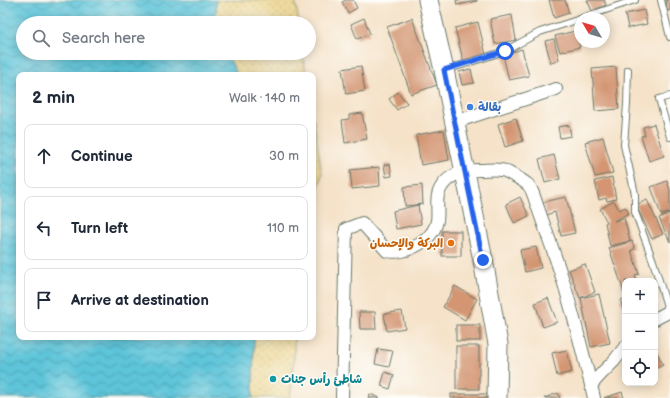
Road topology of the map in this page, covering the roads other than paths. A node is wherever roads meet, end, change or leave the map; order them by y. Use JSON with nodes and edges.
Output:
{"nodes":[{"id":1,"x":428,"y":0,"type":"edge"},
{"id":2,"x":635,"y":0,"type":"edge"},
{"id":3,"x":661,"y":0,"type":"edge"},
{"id":4,"x":599,"y":12,"type":"edge"},
{"id":5,"x":574,"y":20,"type":"edge"},
{"id":6,"x":670,"y":37,"type":"edge"},
{"id":7,"x":444,"y":70,"type":"junction"},
{"id":8,"x":628,"y":70,"type":"dead end"},
{"id":9,"x":556,"y":90,"type":"dead end"},
{"id":10,"x":670,"y":96,"type":"edge"},
{"id":11,"x":455,"y":122,"type":"junction"},
{"id":12,"x":670,"y":136,"type":"edge"},
{"id":13,"x":465,"y":172,"type":"junction"},
{"id":14,"x":670,"y":313,"type":"edge"},
{"id":15,"x":658,"y":317,"type":"edge"},
{"id":16,"x":623,"y":350,"type":"edge"},
{"id":17,"x":591,"y":385,"type":"junction"},
{"id":18,"x":342,"y":398,"type":"edge"},
{"id":19,"x":497,"y":398,"type":"edge"},
{"id":20,"x":594,"y":398,"type":"edge"}],
"edges":[{"from":1,"to":7,"type":"main road"},
{"from":2,"to":4,"type":"lane"},
{"from":3,"to":6,"type":"lane"},
{"from":5,"to":7,"type":"lane"},
{"from":7,"to":11,"type":"main road"},
{"from":8,"to":14,"type":"lane"},
{"from":9,"to":11,"type":"street"},
{"from":10,"to":12,"type":"lane"},
{"from":11,"to":13,"type":"main road"},
{"from":13,"to":17,"type":"street"},
{"from":13,"to":18,"type":"street"},
{"from":13,"to":19,"type":"main road"},
{"from":14,"to":15,"type":"street"},
{"from":16,"to":17,"type":"street"},
{"from":17,"to":20,"type":"street"}]}
